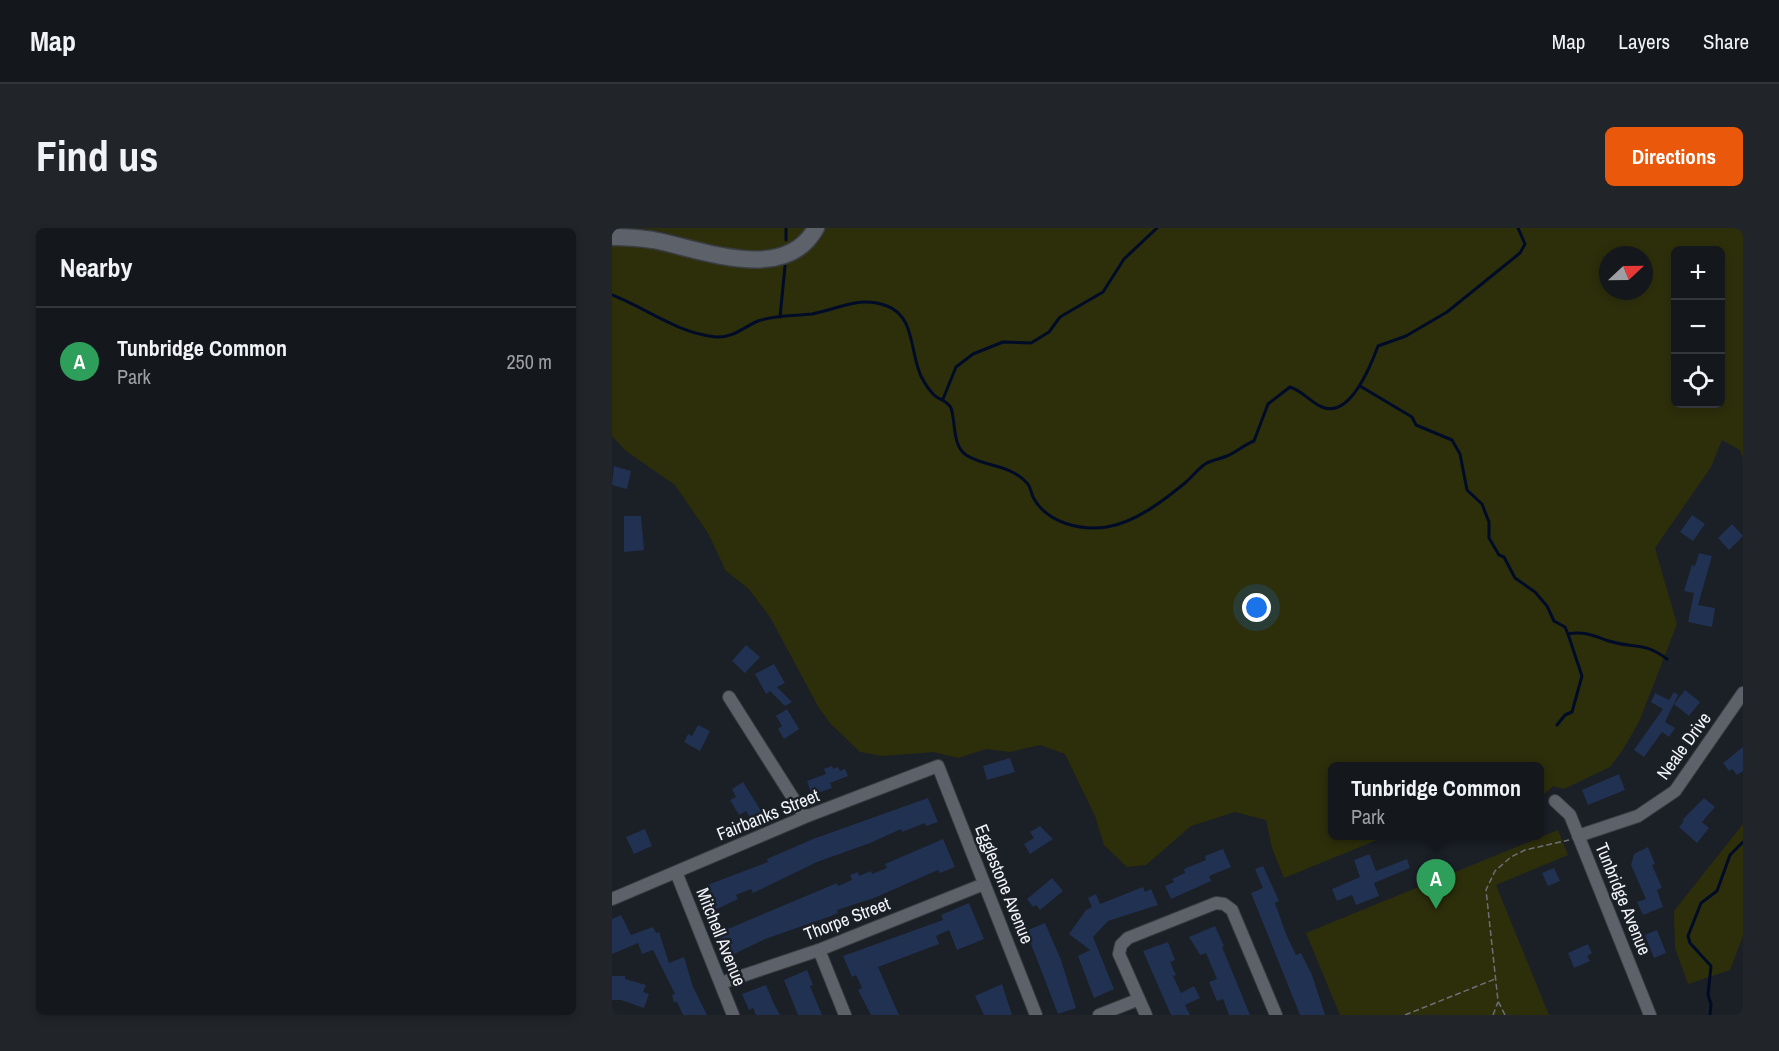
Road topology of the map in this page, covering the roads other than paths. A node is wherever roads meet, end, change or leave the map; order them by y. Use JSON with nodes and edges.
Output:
{"nodes":[{"id":1,"x":816,"y":228,"type":"edge"},
{"id":2,"x":612,"y":237,"type":"edge"},
{"id":3,"x":1743,"y":693,"type":"edge"},
{"id":4,"x":729,"y":698,"type":"dead end"},
{"id":5,"x":938,"y":766,"type":"joint"},
{"id":6,"x":1556,"y":801,"type":"dead end"},
{"id":7,"x":805,"y":817,"type":"junction"},
{"id":8,"x":1578,"y":836,"type":"junction"},
{"id":9,"x":676,"y":873,"type":"junction"},
{"id":10,"x":984,"y":884,"type":"junction"},
{"id":11,"x":612,"y":899,"type":"edge"},
{"id":12,"x":819,"y":950,"type":"junction"},
{"id":13,"x":721,"y":983,"type":"junction"},
{"id":14,"x":1137,"y":1000,"type":"junction"},
{"id":15,"x":733,"y":1015,"type":"edge"},
{"id":16,"x":845,"y":1015,"type":"edge"},
{"id":17,"x":1036,"y":1015,"type":"edge"},
{"id":18,"x":1099,"y":1015,"type":"edge"},
{"id":19,"x":1146,"y":1015,"type":"edge"},
{"id":20,"x":1276,"y":1015,"type":"edge"},
{"id":21,"x":1650,"y":1015,"type":"edge"}],
"edges":[{"from":1,"to":2,"type":"street"},
{"from":3,"to":8,"type":"street","name":"Neale Drive"},
{"from":4,"to":7,"type":"street"},
{"from":5,"to":7,"type":"street","name":"Fairbanks Street"},
{"from":5,"to":10,"type":"street","name":"Egglestone Avenue"},
{"from":6,"to":8,"type":"street","name":"Tunbridge Avenue"},
{"from":7,"to":9,"type":"street","name":"Fairbanks Street"},
{"from":8,"to":21,"type":"street","name":"Tunbridge Avenue"},
{"from":9,"to":11,"type":"street","name":"Fairbanks Street"},
{"from":9,"to":13,"type":"street","name":"Mitchell Avenue"},
{"from":10,"to":12,"type":"street","name":"Thorpe Street"},
{"from":10,"to":17,"type":"street","name":"Egglestone Avenue"},
{"from":12,"to":13,"type":"street","name":"Thorpe Street"},
{"from":12,"to":16,"type":"street"},
{"from":13,"to":15,"type":"street","name":"Mitchell Avenue"},
{"from":14,"to":18,"type":"street"},
{"from":14,"to":19,"type":"street"},
{"from":14,"to":20,"type":"street"}]}
